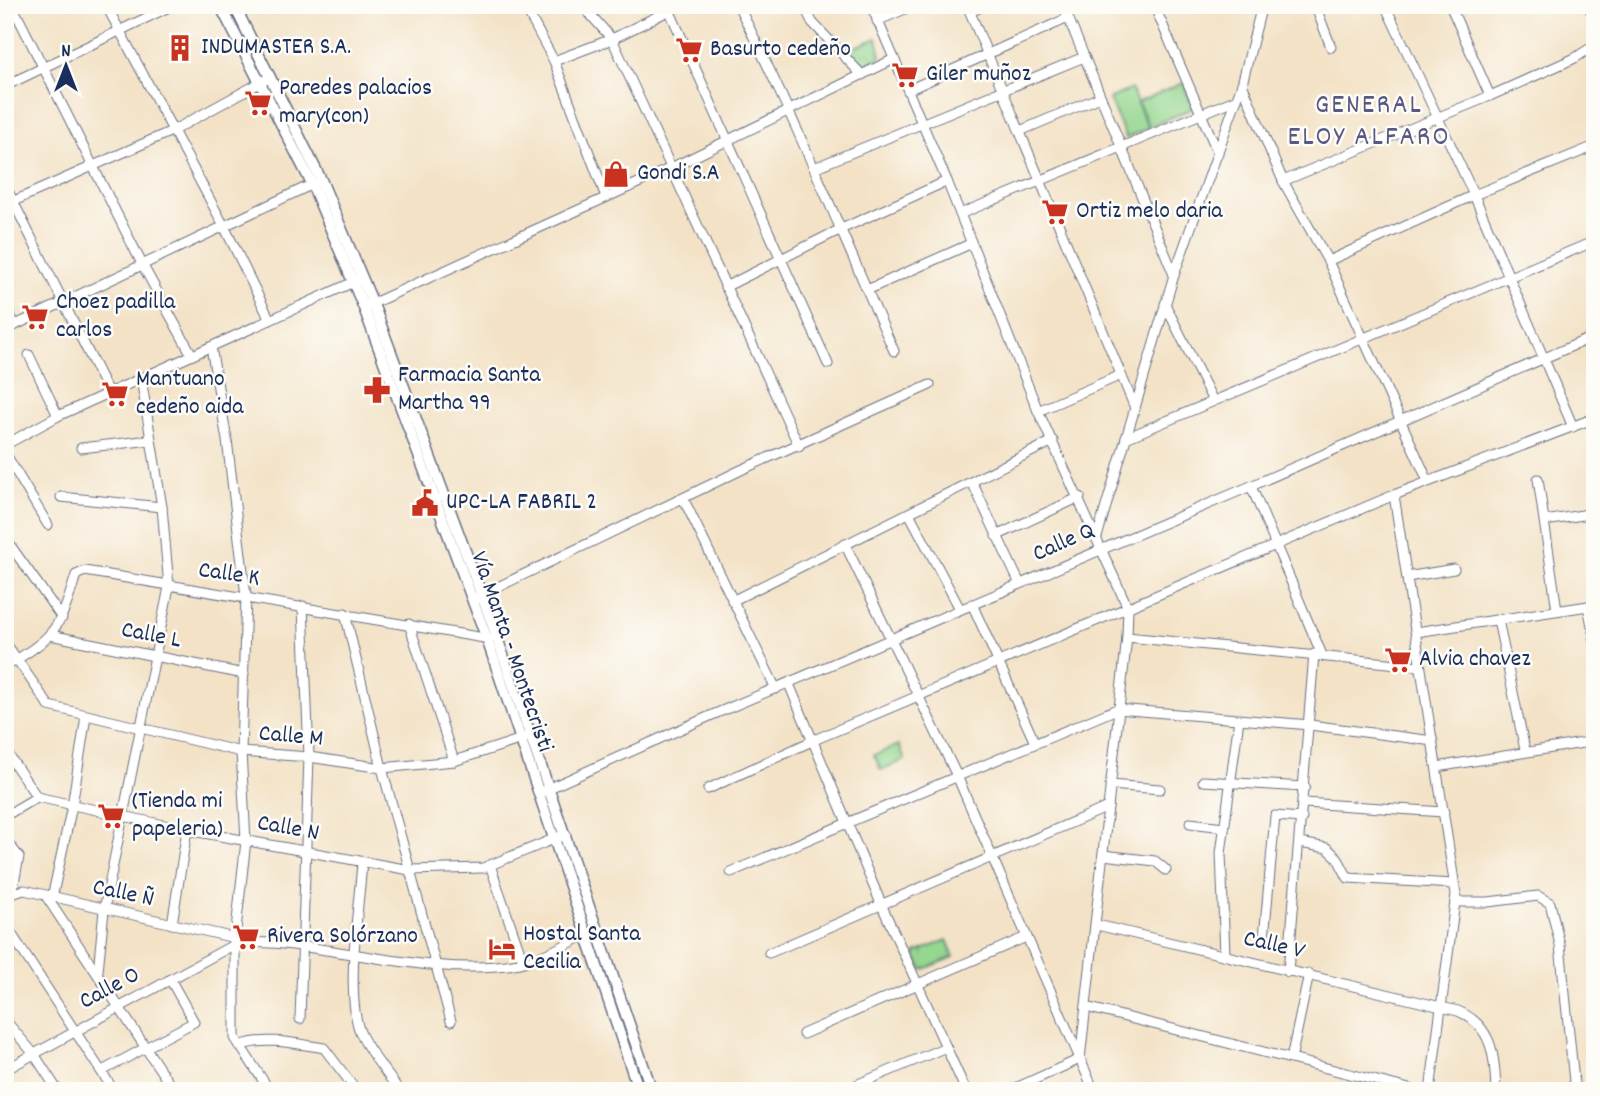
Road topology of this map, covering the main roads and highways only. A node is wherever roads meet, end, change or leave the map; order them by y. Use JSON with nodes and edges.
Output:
{"nodes":[{"id":1,"x":220,"y":5,"type":"edge"},
{"id":2,"x":234,"y":5,"type":"edge"},
{"id":3,"x":266,"y":80,"type":"junction"},
{"id":4,"x":593,"y":932,"type":"junction"},
{"id":5,"x":639,"y":1091,"type":"edge"},
{"id":6,"x":652,"y":1091,"type":"edge"}],
"edges":[{"from":1,"to":3,"type":"main road","name":"Vía Manta - Montecristi"},
{"from":2,"to":3,"type":"main road","name":"Vía Manta - Montecristi"},
{"from":3,"to":4,"type":"main road","name":"Vía Manta - Montecristi"},
{"from":4,"to":5,"type":"main road","name":"Vía Manta - Montecristi"},
{"from":4,"to":6,"type":"main road","name":"Vía Manta - Montecristi"}]}
